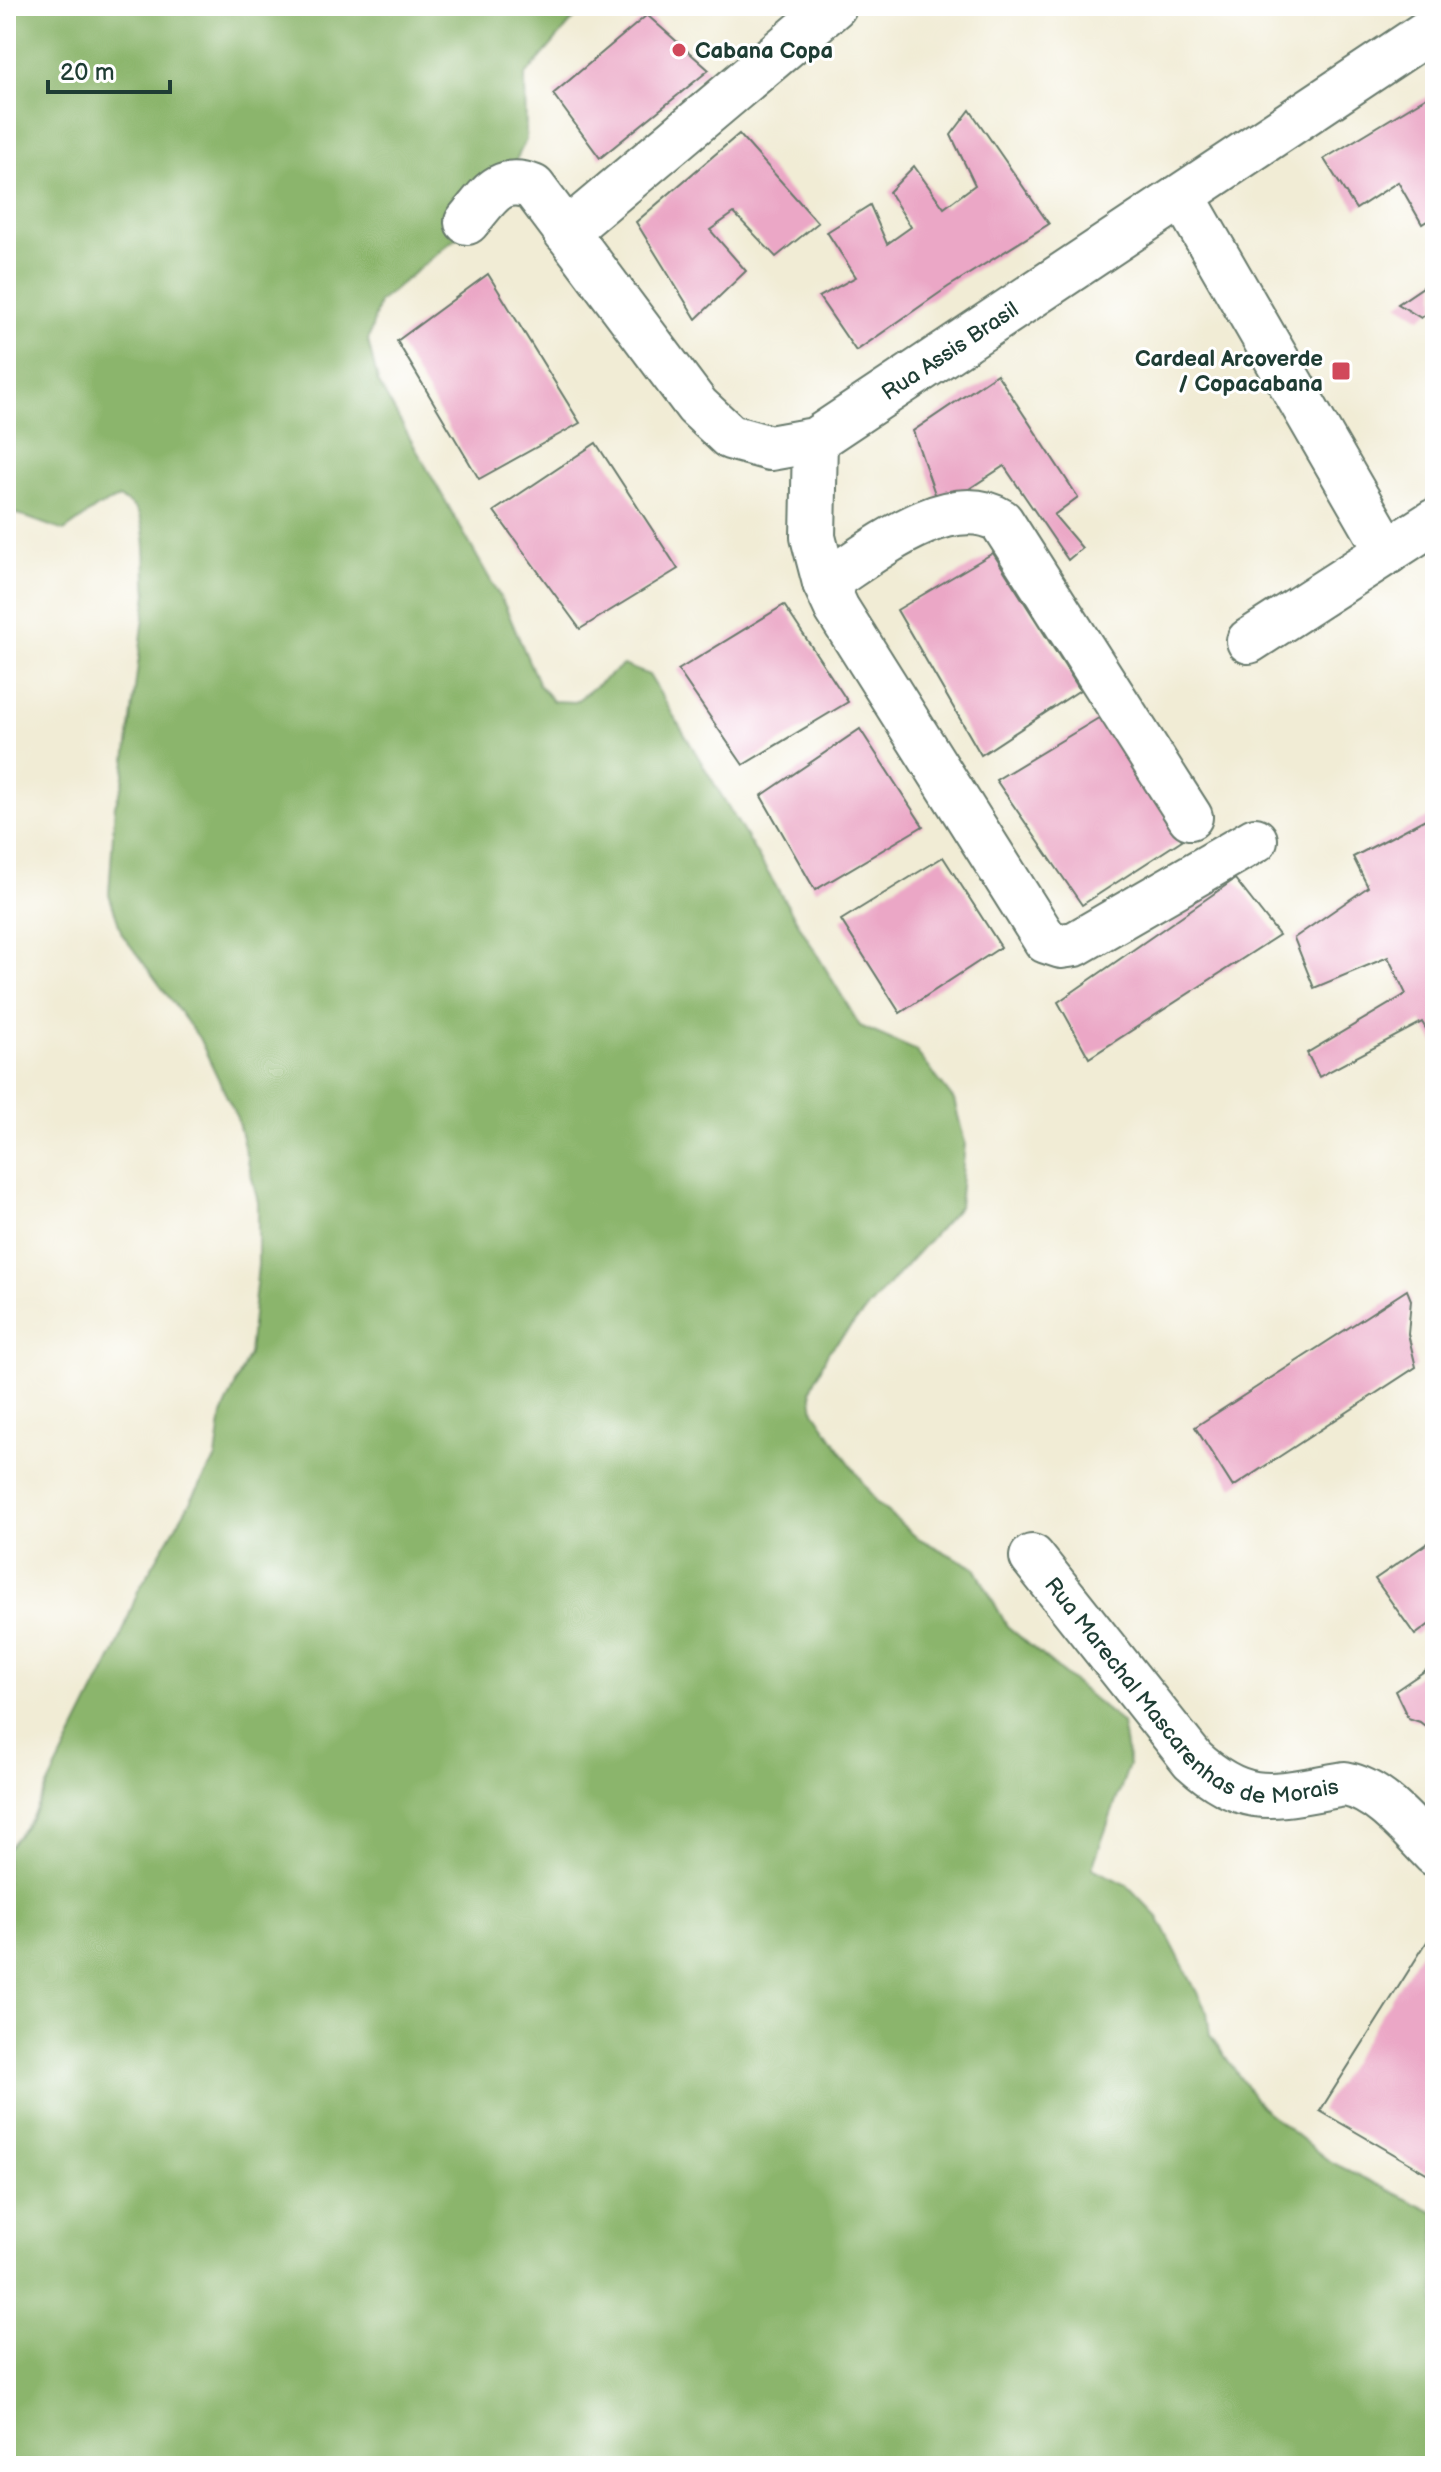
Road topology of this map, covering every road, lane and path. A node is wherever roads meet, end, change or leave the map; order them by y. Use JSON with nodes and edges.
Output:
{"nodes":[{"id":1,"x":834,"y":6,"type":"edge"},
{"id":2,"x":1435,"y":27,"type":"edge"},
{"id":3,"x":1183,"y":197,"type":"junction"},
{"id":4,"x":467,"y":222,"type":"dead end"},
{"id":5,"x":566,"y":232,"type":"junction"},
{"id":6,"x":815,"y":440,"type":"junction"},
{"id":7,"x":1435,"y":521,"type":"edge"},
{"id":8,"x":1388,"y":552,"type":"junction"},
{"id":9,"x":825,"y":583,"type":"junction"},
{"id":10,"x":1249,"y":641,"type":"dead end"},
{"id":11,"x":1190,"y":817,"type":"dead end"},
{"id":12,"x":1255,"y":840,"type":"dead end"},
{"id":13,"x":1032,"y":1557,"type":"dead end"},
{"id":14,"x":1435,"y":1854,"type":"edge"}],
"edges":[{"from":1,"to":5,"type":"street"},
{"from":2,"to":3,"type":"street","name":"Rua Assis Brasil"},
{"from":3,"to":6,"type":"street","name":"Rua Assis Brasil"},
{"from":3,"to":8,"type":"street"},
{"from":4,"to":5,"type":"street","name":"Rua Assis Brasil"},
{"from":5,"to":6,"type":"street","name":"Rua Assis Brasil"},
{"from":6,"to":9,"type":"street"},
{"from":7,"to":8,"type":"street"},
{"from":8,"to":10,"type":"street"},
{"from":9,"to":11,"type":"street"},
{"from":9,"to":12,"type":"street"},
{"from":13,"to":14,"type":"street","name":"Rua Marechal Mascarenhas de Morais"}]}
